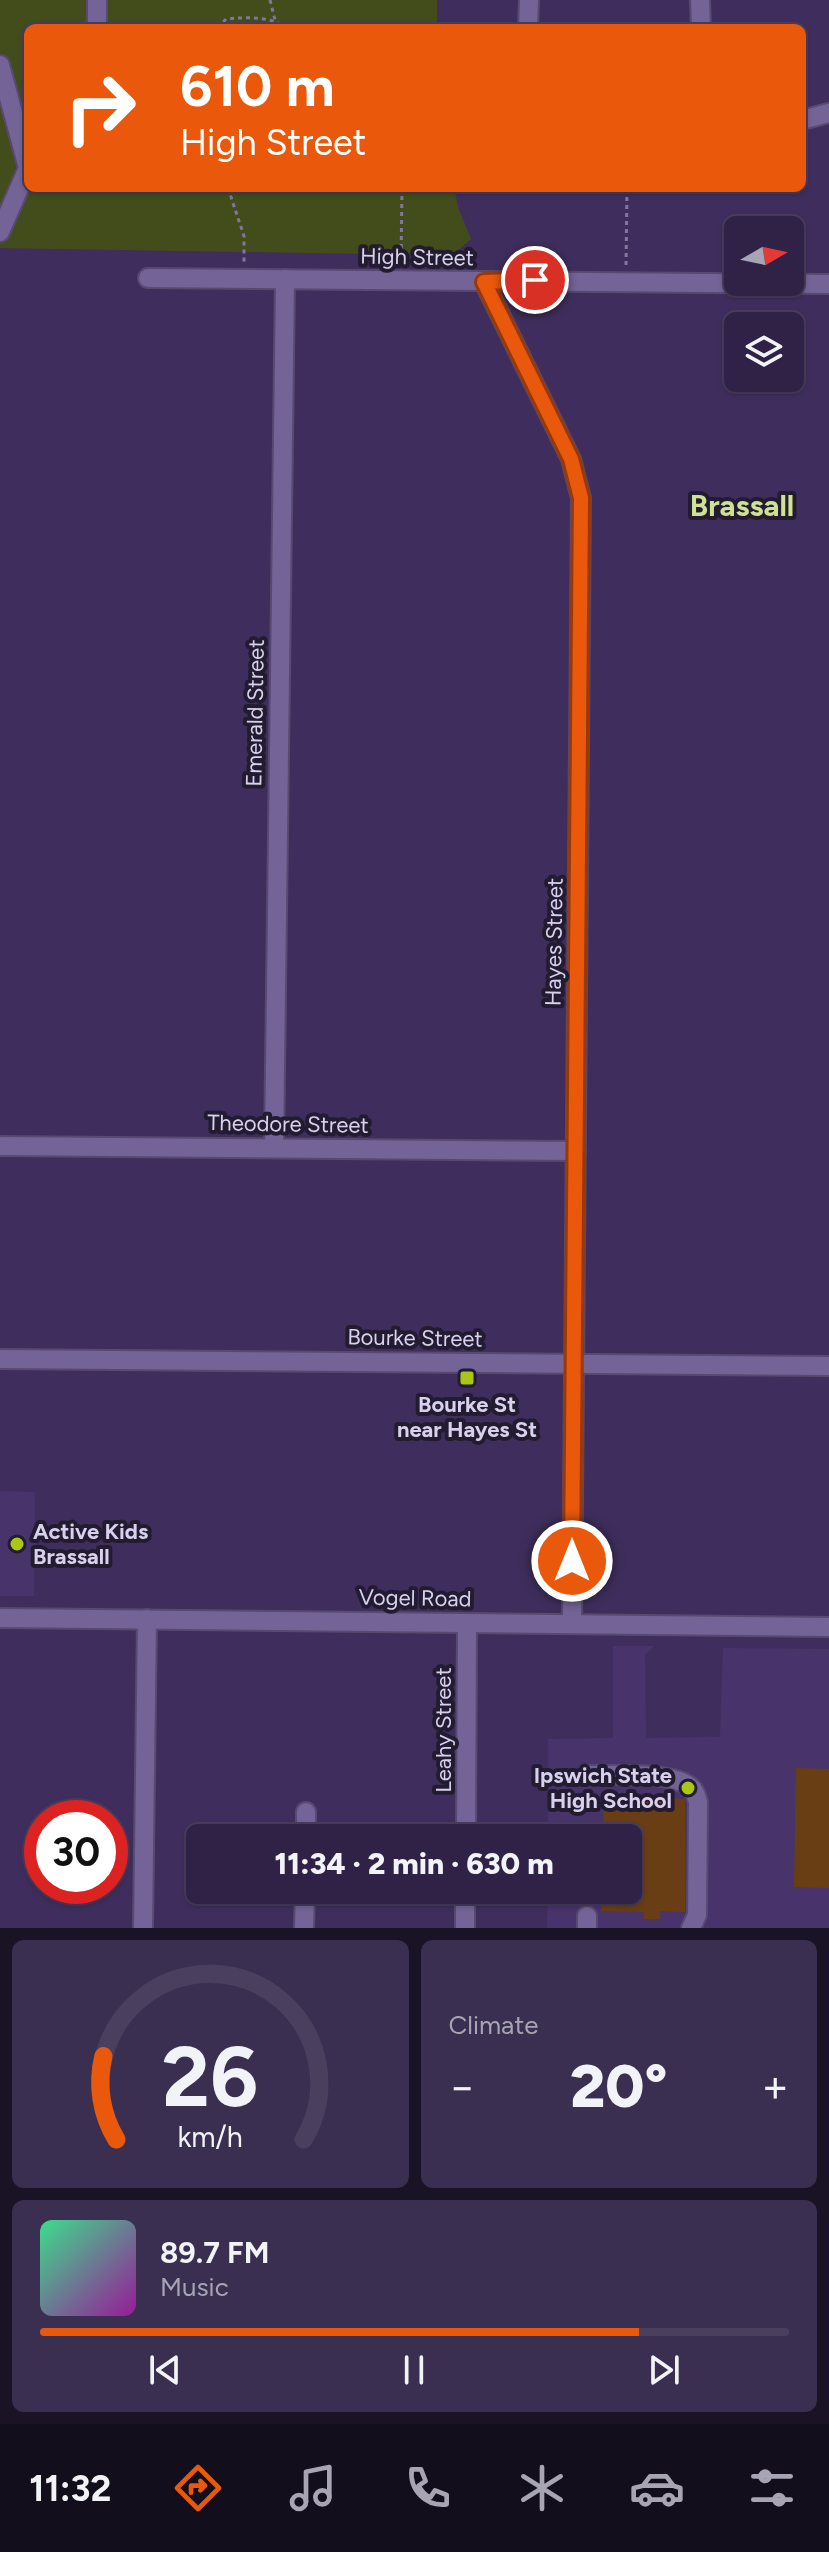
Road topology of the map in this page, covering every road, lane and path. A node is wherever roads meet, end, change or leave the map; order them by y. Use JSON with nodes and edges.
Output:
{"nodes":[{"id":1,"x":97,"y":0,"type":"edge"},
{"id":2,"x":270,"y":0,"type":"edge"},
{"id":3,"x":529,"y":0,"type":"edge"},
{"id":4,"x":700,"y":0,"type":"edge"},
{"id":5,"x":275,"y":20,"type":"junction"},
{"id":6,"x":97,"y":24,"type":"edge"},
{"id":7,"x":222,"y":24,"type":"edge"},
{"id":8,"x":282,"y":24,"type":"edge"},
{"id":9,"x":528,"y":24,"type":"edge"},
{"id":10,"x":701,"y":24,"type":"edge"},
{"id":11,"x":0,"y":65,"type":"edge"},
{"id":12,"x":829,"y":113,"type":"edge"},
{"id":13,"x":806,"y":119,"type":"edge"},
{"id":14,"x":24,"y":153,"type":"edge"},
{"id":15,"x":24,"y":177,"type":"edge"},
{"id":16,"x":229,"y":192,"type":"edge"},
{"id":17,"x":402,"y":192,"type":"edge"},
{"id":18,"x":627,"y":192,"type":"edge"},
{"id":19,"x":0,"y":232,"type":"edge"},
{"id":20,"x":625,"y":273,"type":"dead end"},
{"id":21,"x":148,"y":278,"type":"dead end"},
{"id":22,"x":245,"y":279,"type":"junction"},
{"id":23,"x":285,"y":279,"type":"junction"},
{"id":24,"x":400,"y":280,"type":"junction"},
{"id":25,"x":484,"y":282,"type":"junction"},
{"id":26,"x":829,"y":284,"type":"edge"},
{"id":27,"x":0,"y":1146,"type":"edge"},
{"id":28,"x":274,"y":1148,"type":"junction"},
{"id":29,"x":576,"y":1151,"type":"junction"},
{"id":30,"x":0,"y":1359,"type":"edge"},
{"id":31,"x":574,"y":1364,"type":"junction"},
{"id":32,"x":829,"y":1366,"type":"edge"},
{"id":33,"x":0,"y":1618,"type":"edge"},
{"id":34,"x":147,"y":1619,"type":"junction"},
{"id":35,"x":467,"y":1623,"type":"junction"},
{"id":36,"x":572,"y":1623,"type":"junction"},
{"id":37,"x":829,"y":1627,"type":"edge"},
{"id":38,"x":587,"y":1775,"type":"dead end"},
{"id":39,"x":306,"y":1812,"type":"dead end"},
{"id":40,"x":306,"y":1824,"type":"edge"},
{"id":41,"x":466,"y":1824,"type":"edge"},
{"id":42,"x":305,"y":1904,"type":"edge"},
{"id":43,"x":465,"y":1904,"type":"edge"},
{"id":44,"x":143,"y":1928,"type":"edge"},
{"id":45,"x":304,"y":1928,"type":"edge"},
{"id":46,"x":465,"y":1928,"type":"edge"},
{"id":47,"x":691,"y":1928,"type":"edge"}],
"edges":[{"from":1,"to":6,"type":"street"},
{"from":2,"to":5,"type":"path"},
{"from":3,"to":9,"type":"street"},
{"from":4,"to":10,"type":"street"},
{"from":5,"to":7,"type":"path"},
{"from":5,"to":8,"type":"path"},
{"from":11,"to":14,"type":"street"},
{"from":12,"to":13,"type":"street"},
{"from":15,"to":19,"type":"street"},
{"from":16,"to":22,"type":"path"},
{"from":17,"to":24,"type":"path"},
{"from":18,"to":20,"type":"path"},
{"from":21,"to":22,"type":"street","name":"High Street"},
{"from":22,"to":23,"type":"street","name":"High Street"},
{"from":23,"to":24,"type":"street","name":"High Street"},
{"from":23,"to":28,"type":"street","name":"Emerald Street"},
{"from":24,"to":25,"type":"street","name":"High Street"},
{"from":25,"to":26,"type":"street","name":"High Street"},
{"from":25,"to":29,"type":"street","name":"Hayes Street"},
{"from":27,"to":28,"type":"street","name":"Theodore Street"},
{"from":28,"to":29,"type":"street","name":"Theodore Street"},
{"from":29,"to":31,"type":"street","name":"Hayes Street"},
{"from":30,"to":31,"type":"street","name":"Bourke Street"},
{"from":31,"to":32,"type":"street","name":"Bourke Street"},
{"from":31,"to":36,"type":"street","name":"Hayes Street"},
{"from":33,"to":34,"type":"street","name":"Vogel Road"},
{"from":34,"to":35,"type":"street","name":"Vogel Road"},
{"from":34,"to":44,"type":"street"},
{"from":35,"to":36,"type":"street","name":"Vogel Road"},
{"from":35,"to":41,"type":"street","name":"Leahy Street"},
{"from":36,"to":37,"type":"street","name":"Vogel Road"},
{"from":38,"to":47,"type":"street"},
{"from":39,"to":40,"type":"street"},
{"from":42,"to":45,"type":"street"},
{"from":43,"to":46,"type":"street"}]}
